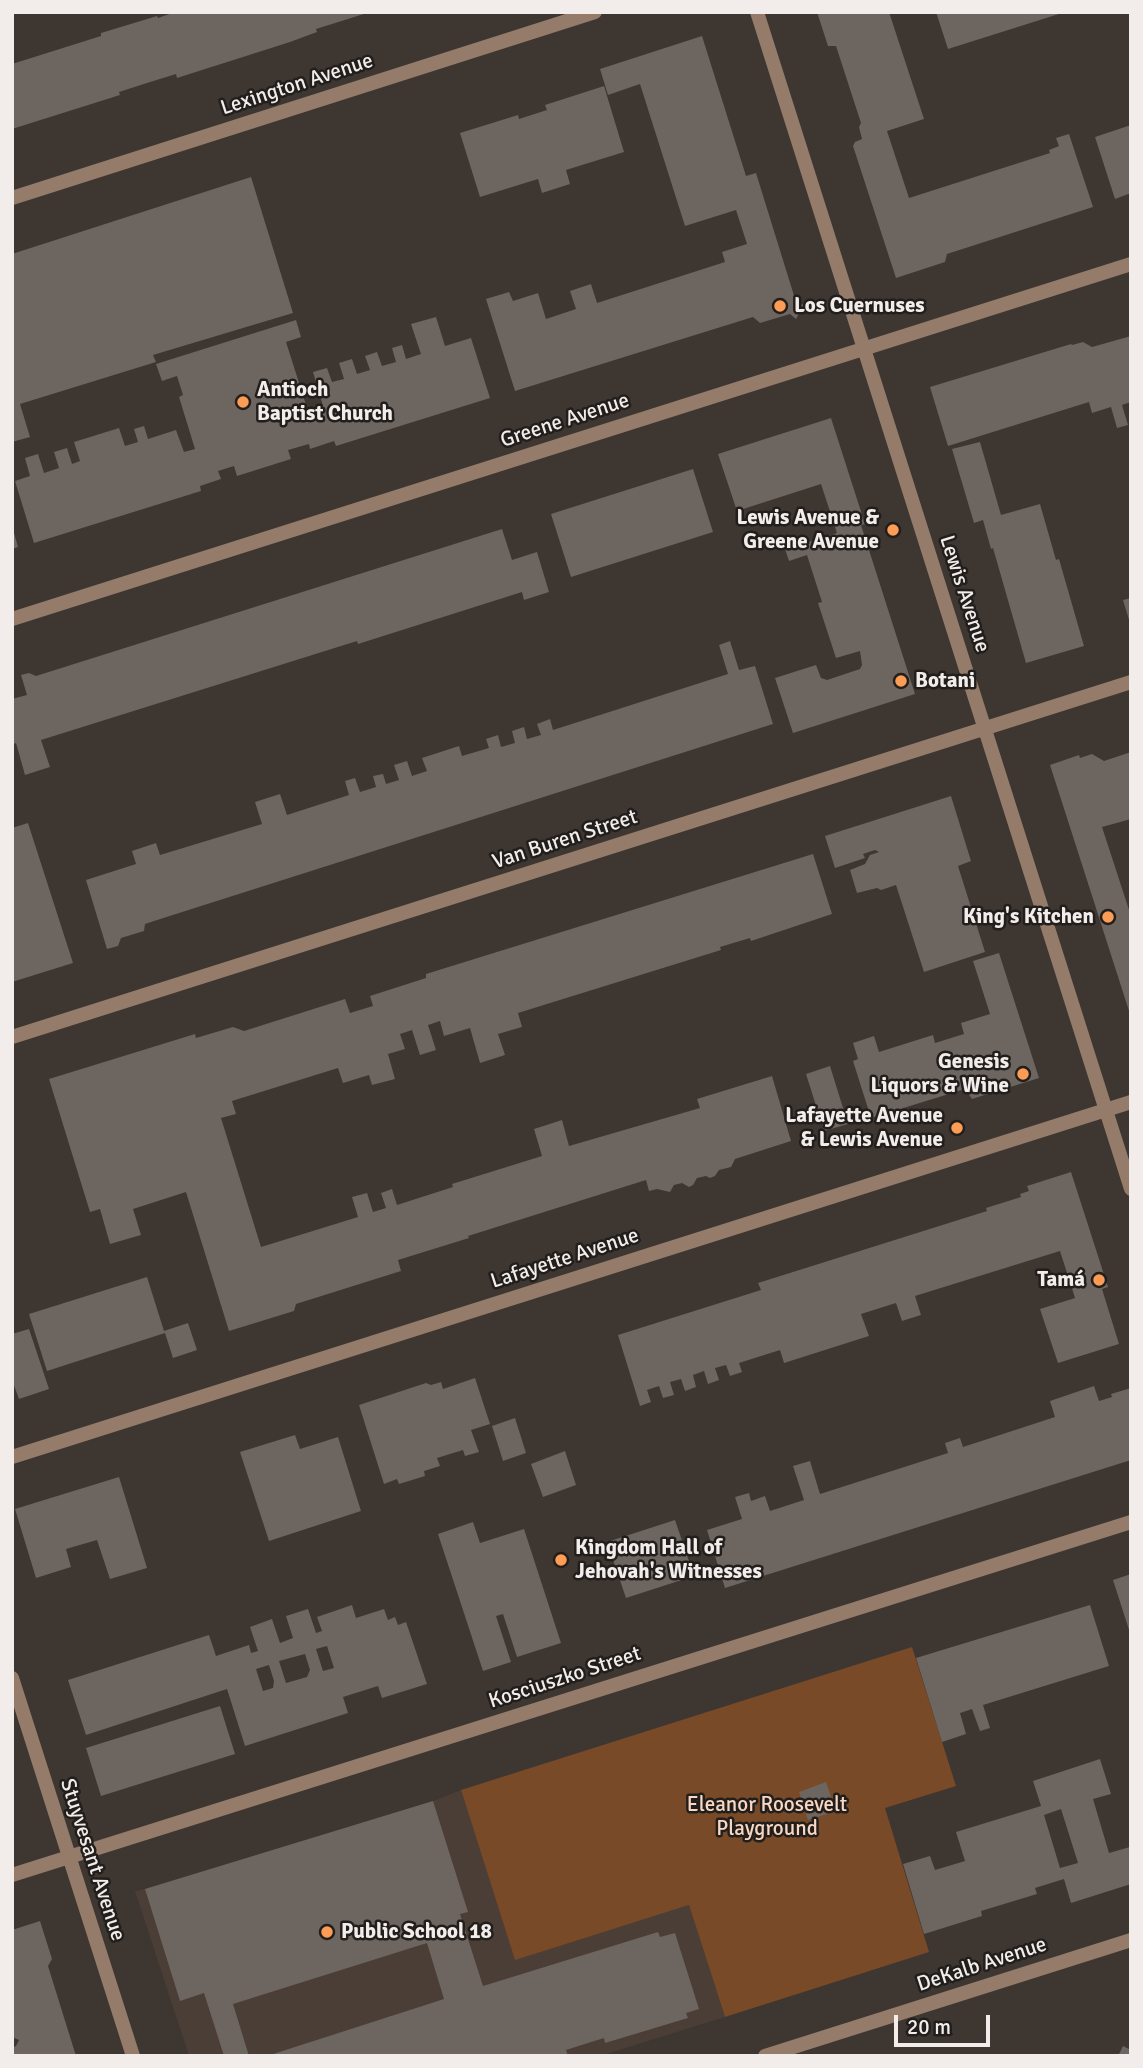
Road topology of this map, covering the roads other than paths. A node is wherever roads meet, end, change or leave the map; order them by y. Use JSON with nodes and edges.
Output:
{"nodes":[{"id":1,"x":594,"y":12,"type":"edge"},
{"id":2,"x":757,"y":12,"type":"edge"},
{"id":3,"x":12,"y":198,"type":"edge"},
{"id":4,"x":1131,"y":264,"type":"edge"},
{"id":5,"x":864,"y":348,"type":"junction"},
{"id":6,"x":12,"y":619,"type":"edge"},
{"id":7,"x":1131,"y":682,"type":"edge"},
{"id":8,"x":985,"y":729,"type":"junction"},
{"id":9,"x":12,"y":1037,"type":"edge"},
{"id":10,"x":1131,"y":1102,"type":"edge"},
{"id":11,"x":1106,"y":1110,"type":"junction"},
{"id":12,"x":1131,"y":1189,"type":"edge"},
{"id":13,"x":12,"y":1457,"type":"edge"},
{"id":14,"x":1131,"y":1522,"type":"edge"},
{"id":15,"x":12,"y":1678,"type":"edge"},
{"id":16,"x":70,"y":1857,"type":"junction"},
{"id":17,"x":12,"y":1875,"type":"edge"},
{"id":18,"x":1131,"y":1940,"type":"edge"},
{"id":19,"x":133,"y":2056,"type":"edge"},
{"id":20,"x":765,"y":2056,"type":"edge"}],
"edges":[{"from":1,"to":3,"type":"street","name":"Lexington Avenue"},
{"from":2,"to":5,"type":"street","name":"Lewis Avenue"},
{"from":4,"to":5,"type":"street","name":"Greene Avenue"},
{"from":5,"to":6,"type":"street","name":"Greene Avenue"},
{"from":5,"to":8,"type":"street","name":"Lewis Avenue"},
{"from":7,"to":8,"type":"street","name":"Van Buren Street"},
{"from":8,"to":9,"type":"street","name":"Van Buren Street"},
{"from":8,"to":11,"type":"street","name":"Lewis Avenue"},
{"from":10,"to":11,"type":"street","name":"Lafayette Avenue"},
{"from":11,"to":12,"type":"street","name":"Lewis Avenue"},
{"from":11,"to":13,"type":"street","name":"Lafayette Avenue"},
{"from":14,"to":16,"type":"street","name":"Kosciuszko Street"},
{"from":15,"to":16,"type":"street","name":"Stuyvesant Avenue"},
{"from":16,"to":17,"type":"street","name":"Kosciuszko Street"},
{"from":16,"to":19,"type":"street","name":"Stuyvesant Avenue"},
{"from":18,"to":20,"type":"street","name":"DeKalb Avenue"}]}
